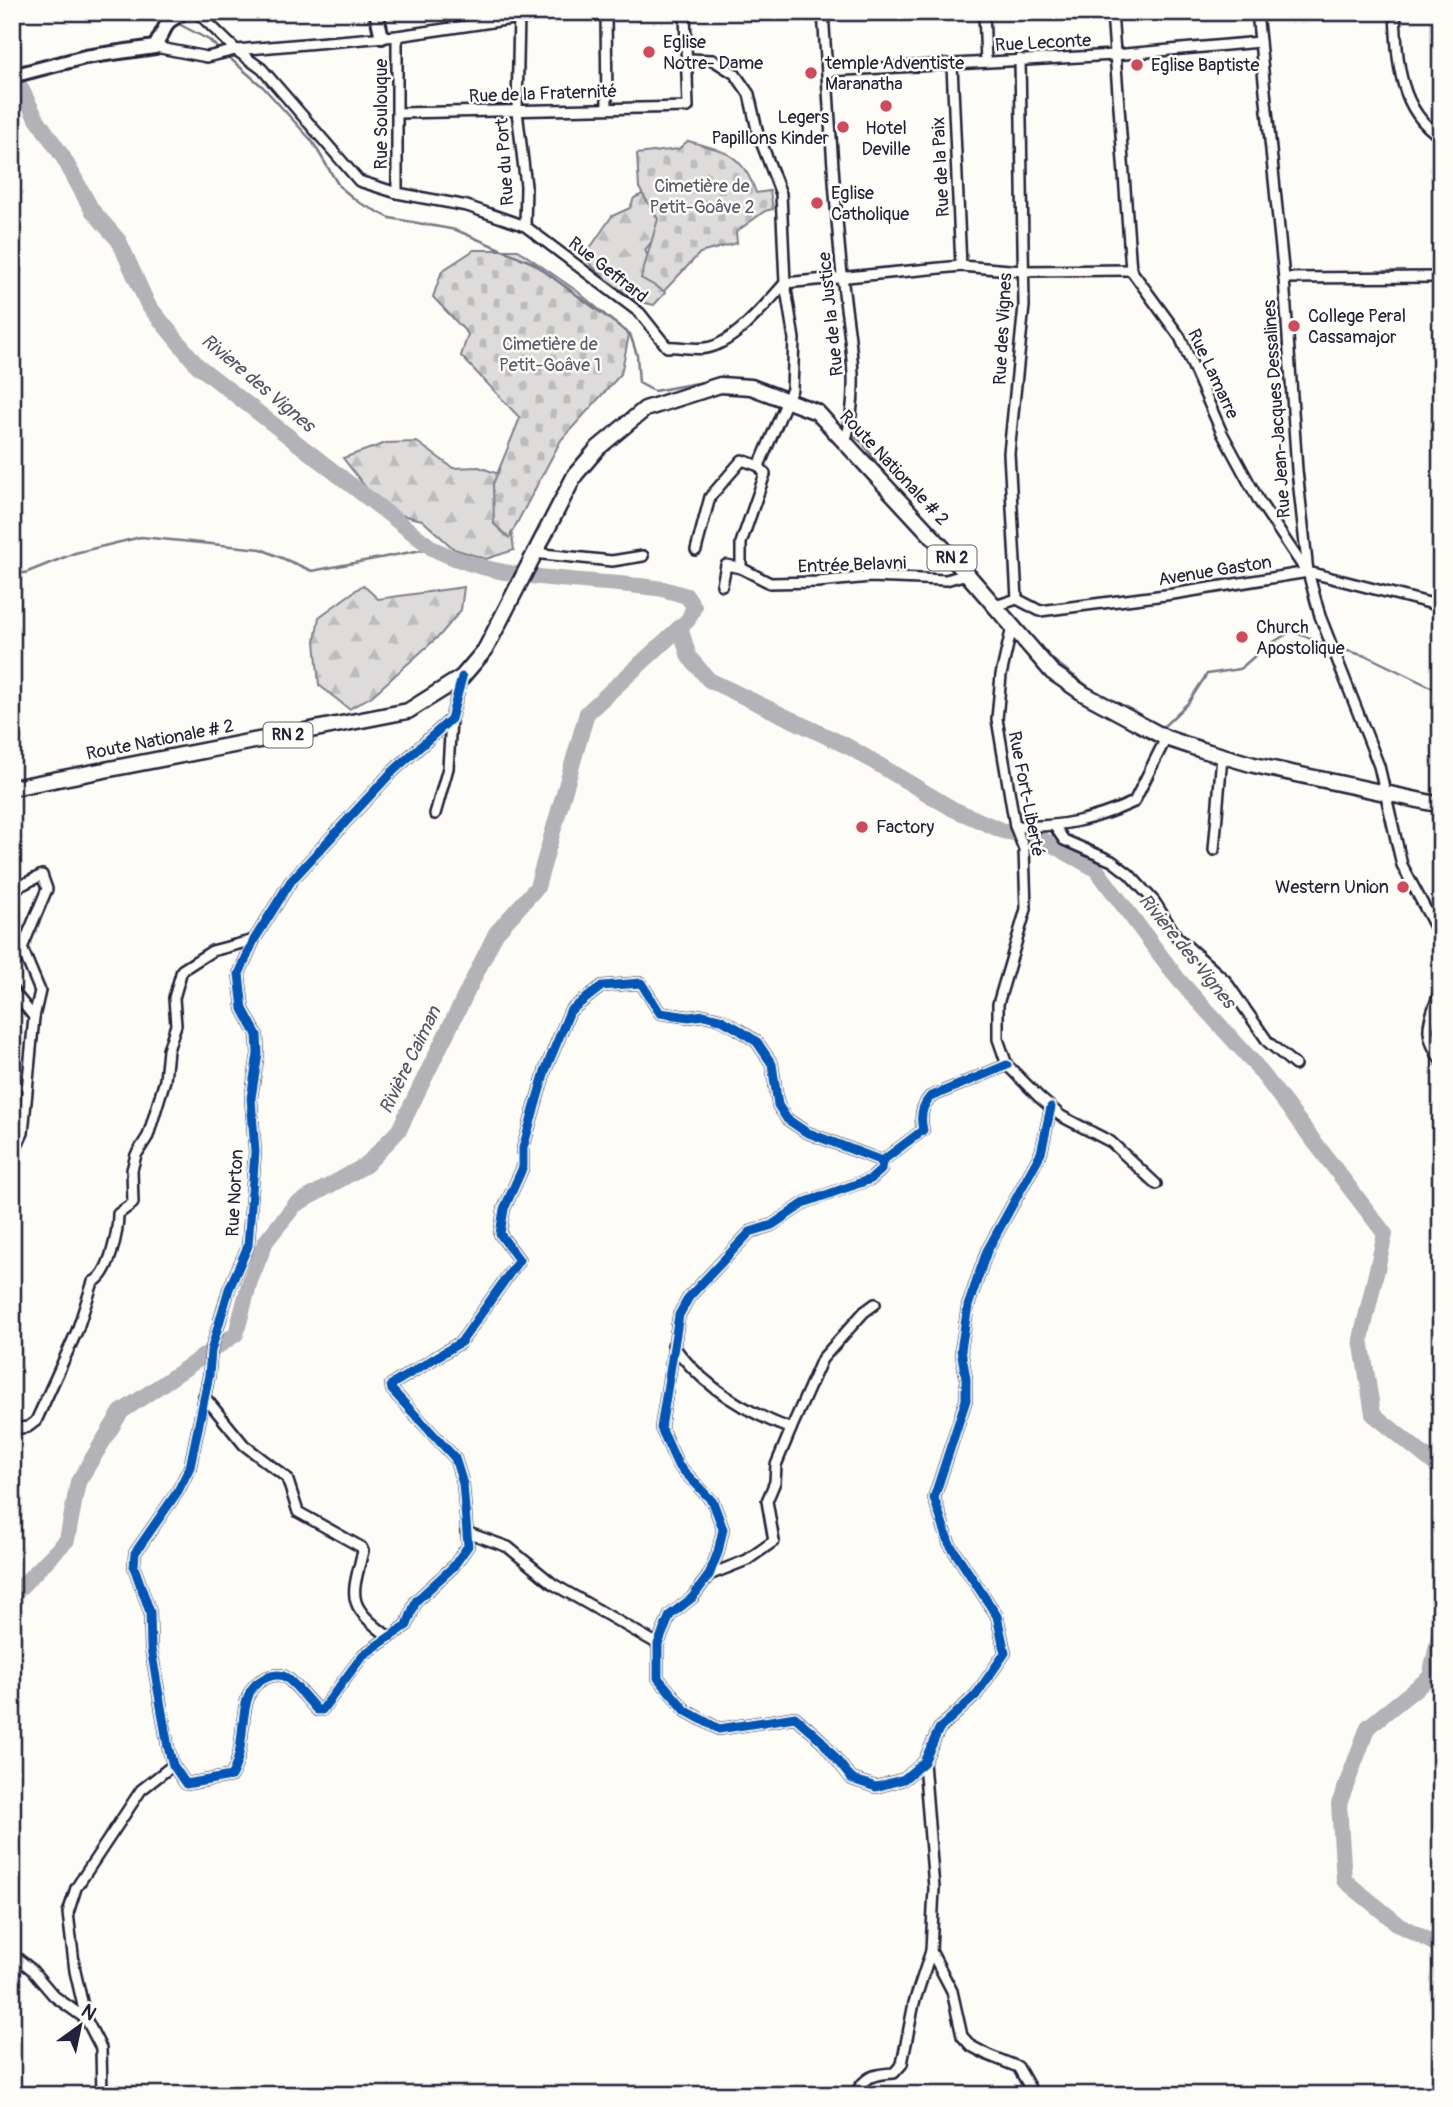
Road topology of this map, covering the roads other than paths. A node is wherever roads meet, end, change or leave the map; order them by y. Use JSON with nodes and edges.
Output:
{"nodes":[{"id":1,"x":183,"y":12,"type":"edge"},
{"id":2,"x":197,"y":12,"type":"edge"},
{"id":3,"x":376,"y":12,"type":"edge"},
{"id":4,"x":592,"y":12,"type":"edge"},
{"id":5,"x":606,"y":12,"type":"edge"},
{"id":6,"x":685,"y":12,"type":"edge"},
{"id":7,"x":823,"y":12,"type":"edge"},
{"id":8,"x":984,"y":12,"type":"edge"},
{"id":9,"x":1112,"y":12,"type":"edge"},
{"id":10,"x":1257,"y":12,"type":"edge"},
{"id":11,"x":1395,"y":12,"type":"edge"},
{"id":12,"x":519,"y":15,"type":"edge"},
{"id":13,"x":397,"y":36,"type":"junction"},
{"id":14,"x":382,"y":37,"type":"junction"},
{"id":15,"x":1261,"y":42,"type":"junction"},
{"id":16,"x":155,"y":47,"type":"junction"},
{"id":17,"x":236,"y":50,"type":"junction"},
{"id":18,"x":1114,"y":55,"type":"junction"},
{"id":19,"x":688,"y":60,"type":"junction"},
{"id":20,"x":1020,"y":60,"type":"junction"},
{"id":21,"x":986,"y":62,"type":"junction"},
{"id":22,"x":952,"y":65,"type":"junction"},
{"id":23,"x":827,"y":71,"type":"junction"},
{"id":24,"x":12,"y":76,"type":"edge"},
{"id":25,"x":607,"y":108,"type":"junction"},
{"id":26,"x":517,"y":111,"type":"junction"},
{"id":27,"x":399,"y":113,"type":"junction"},
{"id":28,"x":1441,"y":137,"type":"edge"},
{"id":29,"x":397,"y":193,"type":"junction"},
{"id":30,"x":525,"y":226,"type":"junction"},
{"id":31,"x":961,"y":266,"type":"junction"},
{"id":32,"x":1130,"y":270,"type":"junction"},
{"id":33,"x":1022,"y":271,"type":"junction"},
{"id":34,"x":842,"y":276,"type":"junction"},
{"id":35,"x":1441,"y":277,"type":"edge"},
{"id":36,"x":1284,"y":278,"type":"junction"},
{"id":37,"x":785,"y":282,"type":"junction"},
{"id":38,"x":790,"y":394,"type":"junction"},
{"id":39,"x":845,"y":444,"type":"junction"},
{"id":40,"x":759,"y":466,"type":"junction"},
{"id":41,"x":696,"y":550,"type":"dead end"},
{"id":42,"x":532,"y":554,"type":"junction"},
{"id":43,"x":643,"y":556,"type":"dead end"},
{"id":44,"x":741,"y":568,"type":"junction"},
{"id":45,"x":1308,"y":572,"type":"junction"},
{"id":46,"x":967,"y":574,"type":"junction"},
{"id":47,"x":722,"y":585,"type":"dead end"},
{"id":48,"x":1017,"y":599,"type":"junction"},
{"id":49,"x":995,"y":606,"type":"junction"},
{"id":50,"x":1441,"y":606,"type":"edge"},
{"id":51,"x":1012,"y":627,"type":"junction"},
{"id":52,"x":462,"y":677,"type":"junction"},
{"id":53,"x":451,"y":719,"type":"junction"},
{"id":54,"x":1166,"y":738,"type":"junction"},
{"id":55,"x":1222,"y":756,"type":"junction"},
{"id":56,"x":12,"y":788,"type":"edge"},
{"id":57,"x":1385,"y":791,"type":"junction"},
{"id":58,"x":1441,"y":805,"type":"edge"},
{"id":59,"x":435,"y":814,"type":"dead end"},
{"id":60,"x":1015,"y":826,"type":"junction"},
{"id":61,"x":1055,"y":827,"type":"junction"},
{"id":62,"x":1214,"y":850,"type":"dead end"},
{"id":63,"x":12,"y":890,"type":"edge"},
{"id":64,"x":12,"y":934,"type":"edge"},
{"id":65,"x":1441,"y":938,"type":"edge"},
{"id":66,"x":254,"y":940,"type":"junction"},
{"id":67,"x":22,"y":948,"type":"junction"},
{"id":68,"x":1441,"y":986,"type":"edge"},
{"id":69,"x":12,"y":990,"type":"edge"},
{"id":70,"x":34,"y":1017,"type":"junction"},
{"id":71,"x":1441,"y":1061,"type":"edge"},
{"id":72,"x":1007,"y":1065,"type":"junction"},
{"id":73,"x":1295,"y":1065,"type":"dead end"},
{"id":74,"x":1051,"y":1107,"type":"junction"},
{"id":75,"x":12,"y":1156,"type":"edge"},
{"id":76,"x":882,"y":1161,"type":"junction"},
{"id":77,"x":1156,"y":1184,"type":"dead end"},
{"id":78,"x":875,"y":1304,"type":"dead end"},
{"id":79,"x":673,"y":1345,"type":"junction"},
{"id":80,"x":204,"y":1396,"type":"junction"},
{"id":81,"x":12,"y":1429,"type":"edge"},
{"id":82,"x":791,"y":1429,"type":"junction"},
{"id":83,"x":466,"y":1532,"type":"junction"},
{"id":84,"x":709,"y":1575,"type":"junction"},
{"id":85,"x":388,"y":1637,"type":"junction"},
{"id":86,"x":658,"y":1644,"type":"junction"},
{"id":87,"x":924,"y":1762,"type":"junction"},
{"id":88,"x":173,"y":1765,"type":"junction"},
{"id":89,"x":932,"y":1951,"type":"junction"},
{"id":90,"x":12,"y":1954,"type":"edge"},
{"id":91,"x":86,"y":2019,"type":"junction"},
{"id":92,"x":102,"y":2095,"type":"edge"},
{"id":93,"x":855,"y":2095,"type":"edge"},
{"id":94,"x":1034,"y":2095,"type":"edge"}],
"edges":[{"from":1,"to":16,"type":"street"},
{"from":2,"to":17,"type":"street","name":"Rue Geffrard"},
{"from":3,"to":14,"type":"street"},
{"from":4,"to":12,"type":"street"},
{"from":5,"to":25,"type":"street"},
{"from":6,"to":19,"type":"street"},
{"from":7,"to":23,"type":"street","name":"Rue de la Justice"},
{"from":8,"to":21,"type":"street"},
{"from":9,"to":18,"type":"street"},
{"from":10,"to":15,"type":"street","name":"Rue Jean-Jacques Dessalines"},
{"from":11,"to":28,"type":"street"},
{"from":12,"to":13,"type":"street"},
{"from":12,"to":26,"type":"street","name":"Rue du Port"},
{"from":13,"to":14,"type":"street"},
{"from":13,"to":27,"type":"street","name":"Rue Soulouque"},
{"from":14,"to":17,"type":"street"},
{"from":15,"to":18,"type":"street","name":"Rue Leconte"},
{"from":15,"to":36,"type":"street","name":"Rue Jean-Jacques Dessalines"},
{"from":16,"to":17,"type":"street"},
{"from":16,"to":24,"type":"street"},
{"from":17,"to":29,"type":"street","name":"Rue Geffrard"},
{"from":18,"to":20,"type":"street","name":"Rue Leconte"},
{"from":18,"to":32,"type":"street"},
{"from":19,"to":25,"type":"street","name":"Rue de la Fraternité"},
{"from":19,"to":37,"type":"street"},
{"from":20,"to":21,"type":"street","name":"Rue Leconte"},
{"from":20,"to":33,"type":"street","name":"Rue des Vignes"},
{"from":21,"to":22,"type":"street","name":"Rue Leconte"},
{"from":22,"to":23,"type":"street","name":"Rue Leconte"},
{"from":22,"to":31,"type":"street","name":"Rue de la Paix"},
{"from":23,"to":34,"type":"street","name":"Rue de la Justice"},
{"from":25,"to":26,"type":"street","name":"Rue de la Fraternité"},
{"from":26,"to":27,"type":"street","name":"Rue de la Fraternité"},
{"from":26,"to":30,"type":"street","name":"Rue du Port"},
{"from":27,"to":29,"type":"street","name":"Rue Soulouque"},
{"from":29,"to":30,"type":"street","name":"Rue Geffrard"},
{"from":30,"to":37,"type":"street","name":"Rue Geffrard"},
{"from":31,"to":33,"type":"street"},
{"from":31,"to":34,"type":"street"},
{"from":32,"to":33,"type":"street"},
{"from":32,"to":45,"type":"street","name":"Rue Lamarre"},
{"from":33,"to":48,"type":"street","name":"Rue des Vignes"},
{"from":34,"to":37,"type":"street"},
{"from":34,"to":39,"type":"street","name":"Rue de la Justice"},
{"from":35,"to":36,"type":"street"},
{"from":36,"to":45,"type":"street","name":"Rue Jean-Jacques Dessalines"},
{"from":37,"to":38,"type":"street"},
{"from":38,"to":39,"type":"main road","name":"Route Nationale # 2","number":"RN 2"},
{"from":38,"to":40,"type":"street"},
{"from":38,"to":42,"type":"main road","name":"Route Nationale # 2","number":"RN 2"},
{"from":39,"to":46,"type":"main road","name":"Route Nationale # 2","number":"RN 2"},
{"from":40,"to":41,"type":"street"},
{"from":40,"to":44,"type":"street"},
{"from":42,"to":43,"type":"street"},
{"from":42,"to":52,"type":"main road","name":"Route Nationale # 2","number":"RN 2"},
{"from":44,"to":46,"type":"street","name":"Entrée Belavni"},
{"from":44,"to":47,"type":"street"},
{"from":45,"to":48,"type":"street","name":"Avenue Gaston"},
{"from":45,"to":50,"type":"street","name":"Avenue Gaston"},
{"from":45,"to":57,"type":"street","name":"Rue Jean-Jacques Dessalines"},
{"from":46,"to":49,"type":"main road","name":"Route Nationale # 2","number":"RN 2"},
{"from":48,"to":49,"type":"street"},
{"from":49,"to":51,"type":"main road","name":"Route Nationale # 2","number":"RN 2"},
{"from":51,"to":54,"type":"main road","name":"Route Nationale # 2","number":"RN 2"},
{"from":51,"to":60,"type":"street","name":"Rue Fort-Liberté"},
{"from":52,"to":53,"type":"street"},
{"from":52,"to":56,"type":"main road","name":"Route Nationale # 2","number":"RN 2"},
{"from":53,"to":59,"type":"street"},
{"from":53,"to":66,"type":"street","name":"Rue Norton"},
{"from":54,"to":55,"type":"main road","name":"Route Nationale # 2","number":"RN 2"},
{"from":54,"to":61,"type":"street"},
{"from":55,"to":57,"type":"main road","name":"Route Nationale # 2","number":"RN 2"},
{"from":55,"to":62,"type":"street"},
{"from":57,"to":58,"type":"main road","name":"Route Nationale # 2","number":"RN 2"},
{"from":57,"to":65,"type":"street","name":"Rue Jean-Jacques Dessalines"},
{"from":60,"to":61,"type":"street"},
{"from":60,"to":72,"type":"street","name":"Rue Fort-Liberté"},
{"from":61,"to":73,"type":"street"},
{"from":63,"to":67,"type":"street"},
{"from":64,"to":67,"type":"street"},
{"from":66,"to":80,"type":"street","name":"Rue Norton"},
{"from":66,"to":81,"type":"street"},
{"from":67,"to":70,"type":"street"},
{"from":68,"to":71,"type":"street"},
{"from":69,"to":70,"type":"street"},
{"from":70,"to":75,"type":"street"},
{"from":72,"to":74,"type":"street"},
{"from":72,"to":76,"type":"street"},
{"from":74,"to":77,"type":"street"},
{"from":74,"to":87,"type":"street"},
{"from":76,"to":79,"type":"street"},
{"from":76,"to":83,"type":"street"},
{"from":78,"to":82,"type":"street"},
{"from":79,"to":82,"type":"street"},
{"from":79,"to":84,"type":"street"},
{"from":80,"to":85,"type":"street"},
{"from":80,"to":88,"type":"street","name":"Rue Norton"},
{"from":82,"to":84,"type":"street"},
{"from":83,"to":85,"type":"street"},
{"from":83,"to":86,"type":"street"},
{"from":84,"to":86,"type":"street"},
{"from":85,"to":88,"type":"street"},
{"from":86,"to":87,"type":"street"},
{"from":87,"to":89,"type":"street"},
{"from":88,"to":91,"type":"street"},
{"from":89,"to":93,"type":"street"},
{"from":89,"to":94,"type":"street"},
{"from":90,"to":91,"type":"street"},
{"from":91,"to":92,"type":"street"}]}
